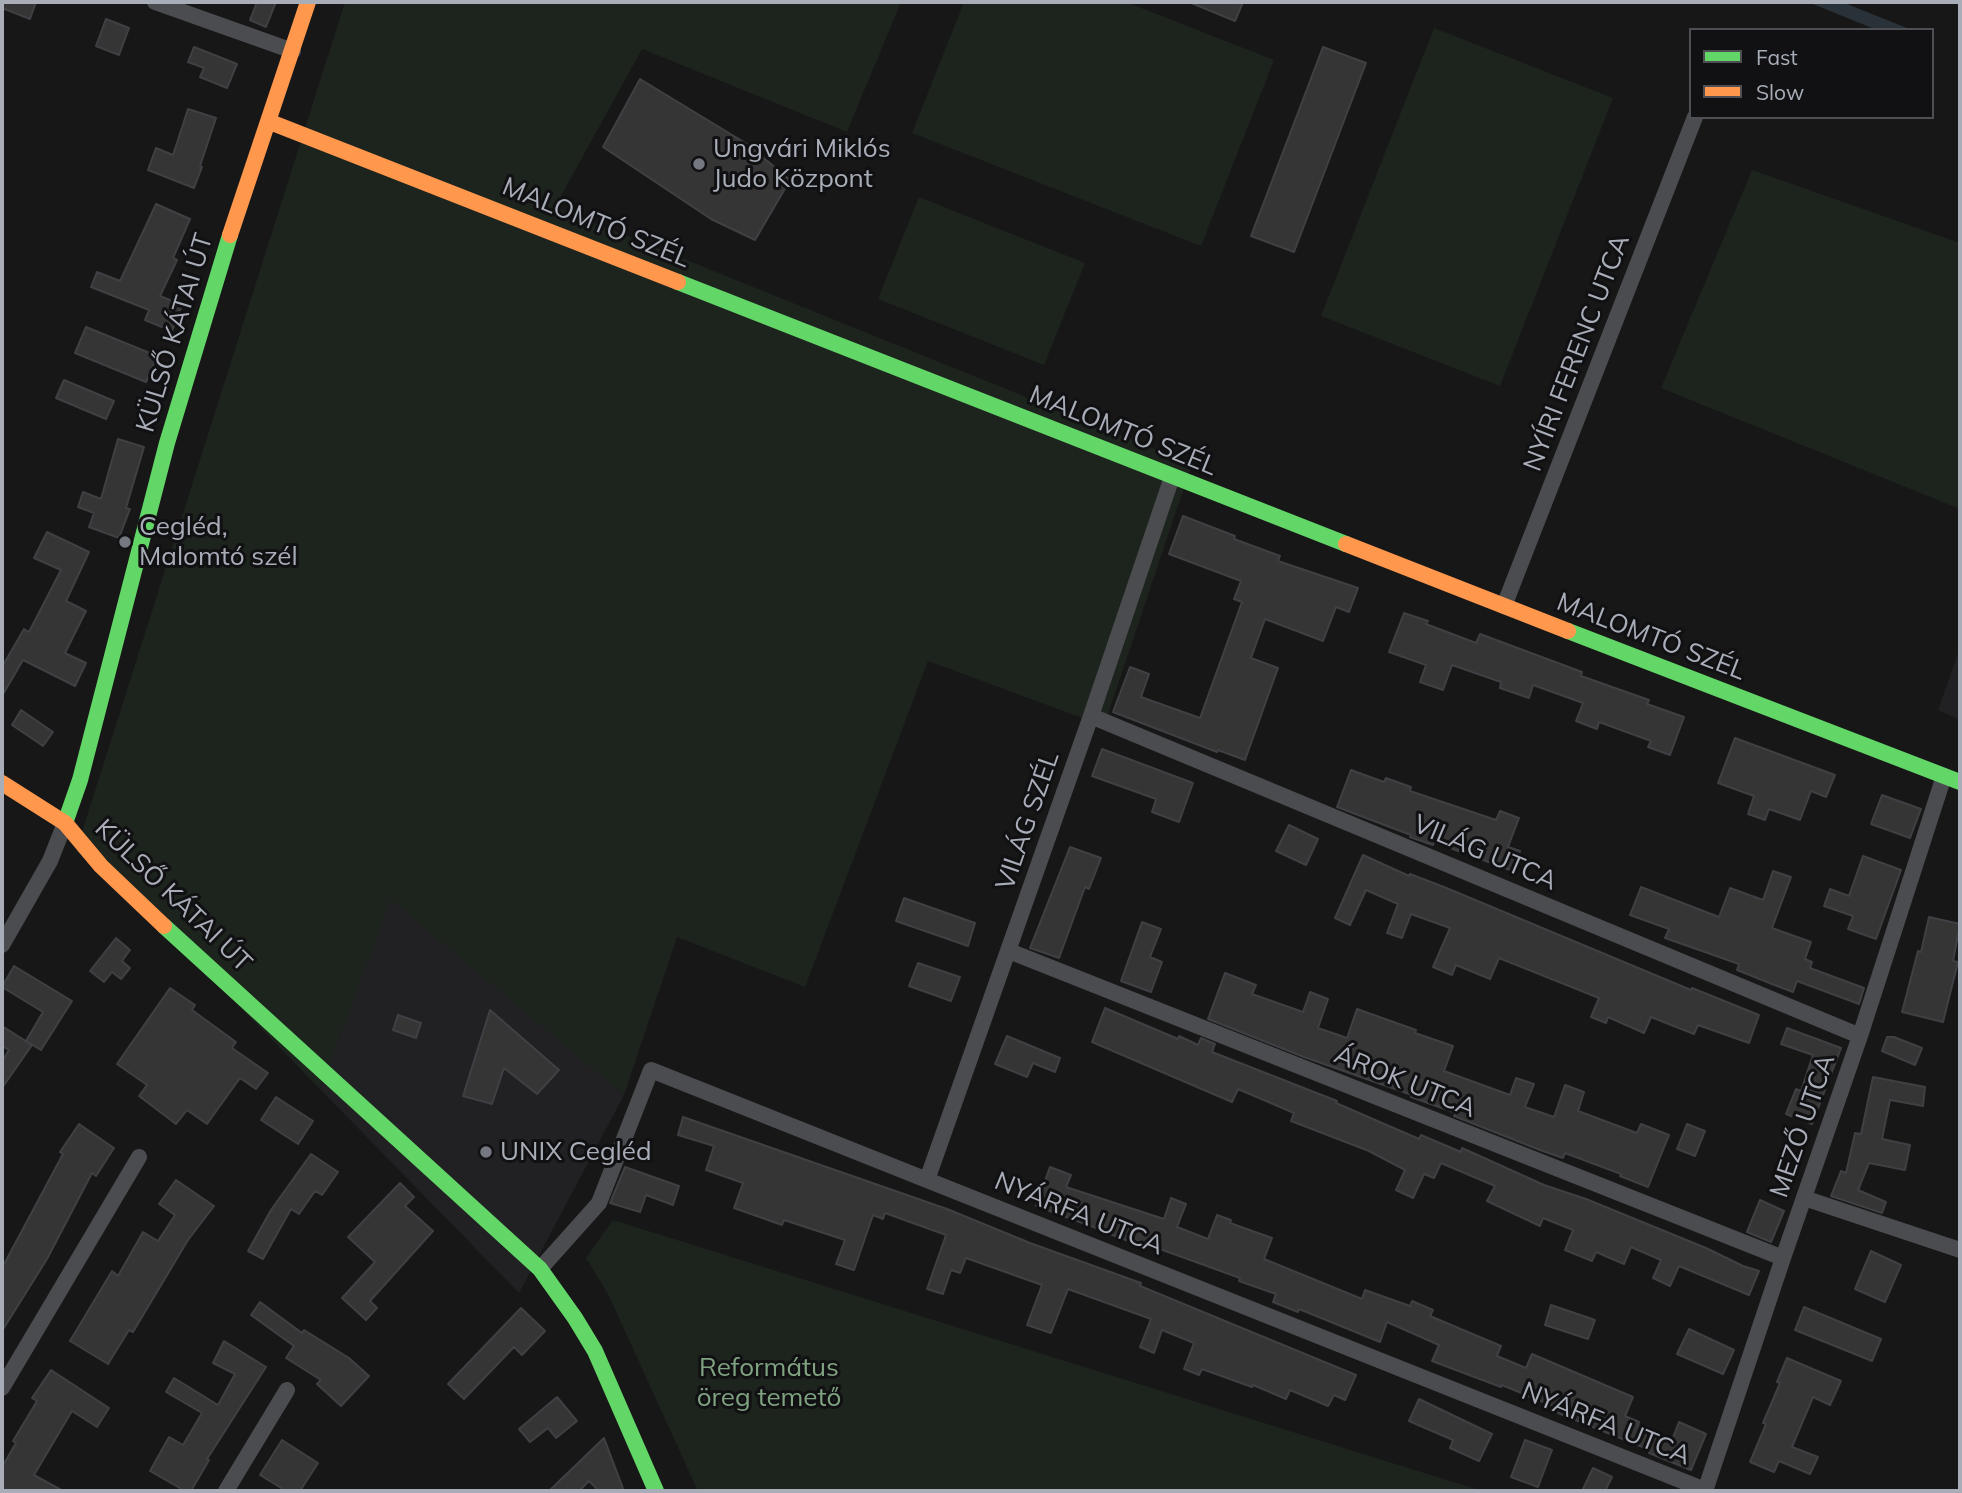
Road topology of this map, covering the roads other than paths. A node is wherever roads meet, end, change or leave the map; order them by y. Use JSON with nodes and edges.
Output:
{"nodes":[{"id":1,"x":155,"y":2,"type":"edge"},
{"id":2,"x":308,"y":2,"type":"edge"},
{"id":3,"x":293,"y":51,"type":"junction"},
{"id":4,"x":1694,"y":119,"type":"edge"},
{"id":5,"x":270,"y":122,"type":"junction"},
{"id":6,"x":1172,"y":477,"type":"junction"},
{"id":7,"x":1504,"y":606,"type":"junction"},
{"id":8,"x":1091,"y":716,"type":"junction"},
{"id":9,"x":1944,"y":776,"type":"junction"},
{"id":10,"x":2,"y":782,"type":"edge"},
{"id":11,"x":1960,"y":782,"type":"edge"},
{"id":12,"x":65,"y":823,"type":"junction"},
{"id":13,"x":2,"y":945,"type":"edge"},
{"id":14,"x":1009,"y":951,"type":"junction"},
{"id":15,"x":1860,"y":1036,"type":"junction"},
{"id":16,"x":139,"y":1157,"type":"dead end"},
{"id":17,"x":927,"y":1180,"type":"junction"},
{"id":18,"x":1804,"y":1198,"type":"junction"},
{"id":19,"x":1960,"y":1250,"type":"edge"},
{"id":20,"x":1783,"y":1258,"type":"junction"},
{"id":21,"x":540,"y":1269,"type":"junction"},
{"id":22,"x":2,"y":1388,"type":"edge"},
{"id":23,"x":287,"y":1390,"type":"dead end"},
{"id":24,"x":226,"y":1491,"type":"edge"},
{"id":25,"x":656,"y":1491,"type":"edge"},
{"id":26,"x":1705,"y":1491,"type":"edge"}],
"edges":[{"from":1,"to":3,"type":"street"},
{"from":2,"to":3,"type":"street","name":"KÜLSŐ KÁTAI ÚT"},
{"from":3,"to":5,"type":"street","name":"KÜLSŐ KÁTAI ÚT"},
{"from":4,"to":7,"type":"street","name":"NYÍRI FERENC UTCA"},
{"from":5,"to":6,"type":"street","name":"MALOMTÓ SZÉL"},
{"from":5,"to":12,"type":"street","name":"KÜLSŐ KÁTAI ÚT"},
{"from":6,"to":7,"type":"street","name":"MALOMTÓ SZÉL"},
{"from":6,"to":8,"type":"street","name":"VILÁG SZÉL"},
{"from":7,"to":9,"type":"street","name":"MALOMTÓ SZÉL"},
{"from":8,"to":14,"type":"street","name":"VILÁG SZÉL"},
{"from":8,"to":15,"type":"street","name":"VILÁG UTCA"},
{"from":9,"to":11,"type":"street","name":"MALOMTÓ SZÉL"},
{"from":9,"to":15,"type":"street","name":"MEZŐ UTCA"},
{"from":10,"to":12,"type":"street"},
{"from":12,"to":13,"type":"street"},
{"from":12,"to":21,"type":"street","name":"KÜLSŐ KÁTAI ÚT"},
{"from":14,"to":17,"type":"street","name":"VILÁG SZÉL"},
{"from":14,"to":20,"type":"street","name":"ÁROK UTCA"},
{"from":15,"to":18,"type":"street","name":"MEZŐ UTCA"},
{"from":16,"to":22,"type":"street"},
{"from":17,"to":21,"type":"street","name":"NYÁRFA UTCA"},
{"from":17,"to":26,"type":"street","name":"NYÁRFA UTCA"},
{"from":18,"to":19,"type":"street"},
{"from":18,"to":20,"type":"street","name":"MEZŐ UTCA"},
{"from":20,"to":26,"type":"street","name":"MEZŐ UTCA"},
{"from":21,"to":25,"type":"street","name":"KÜLSŐ KÁTAI ÚT"},
{"from":23,"to":24,"type":"street"}]}
